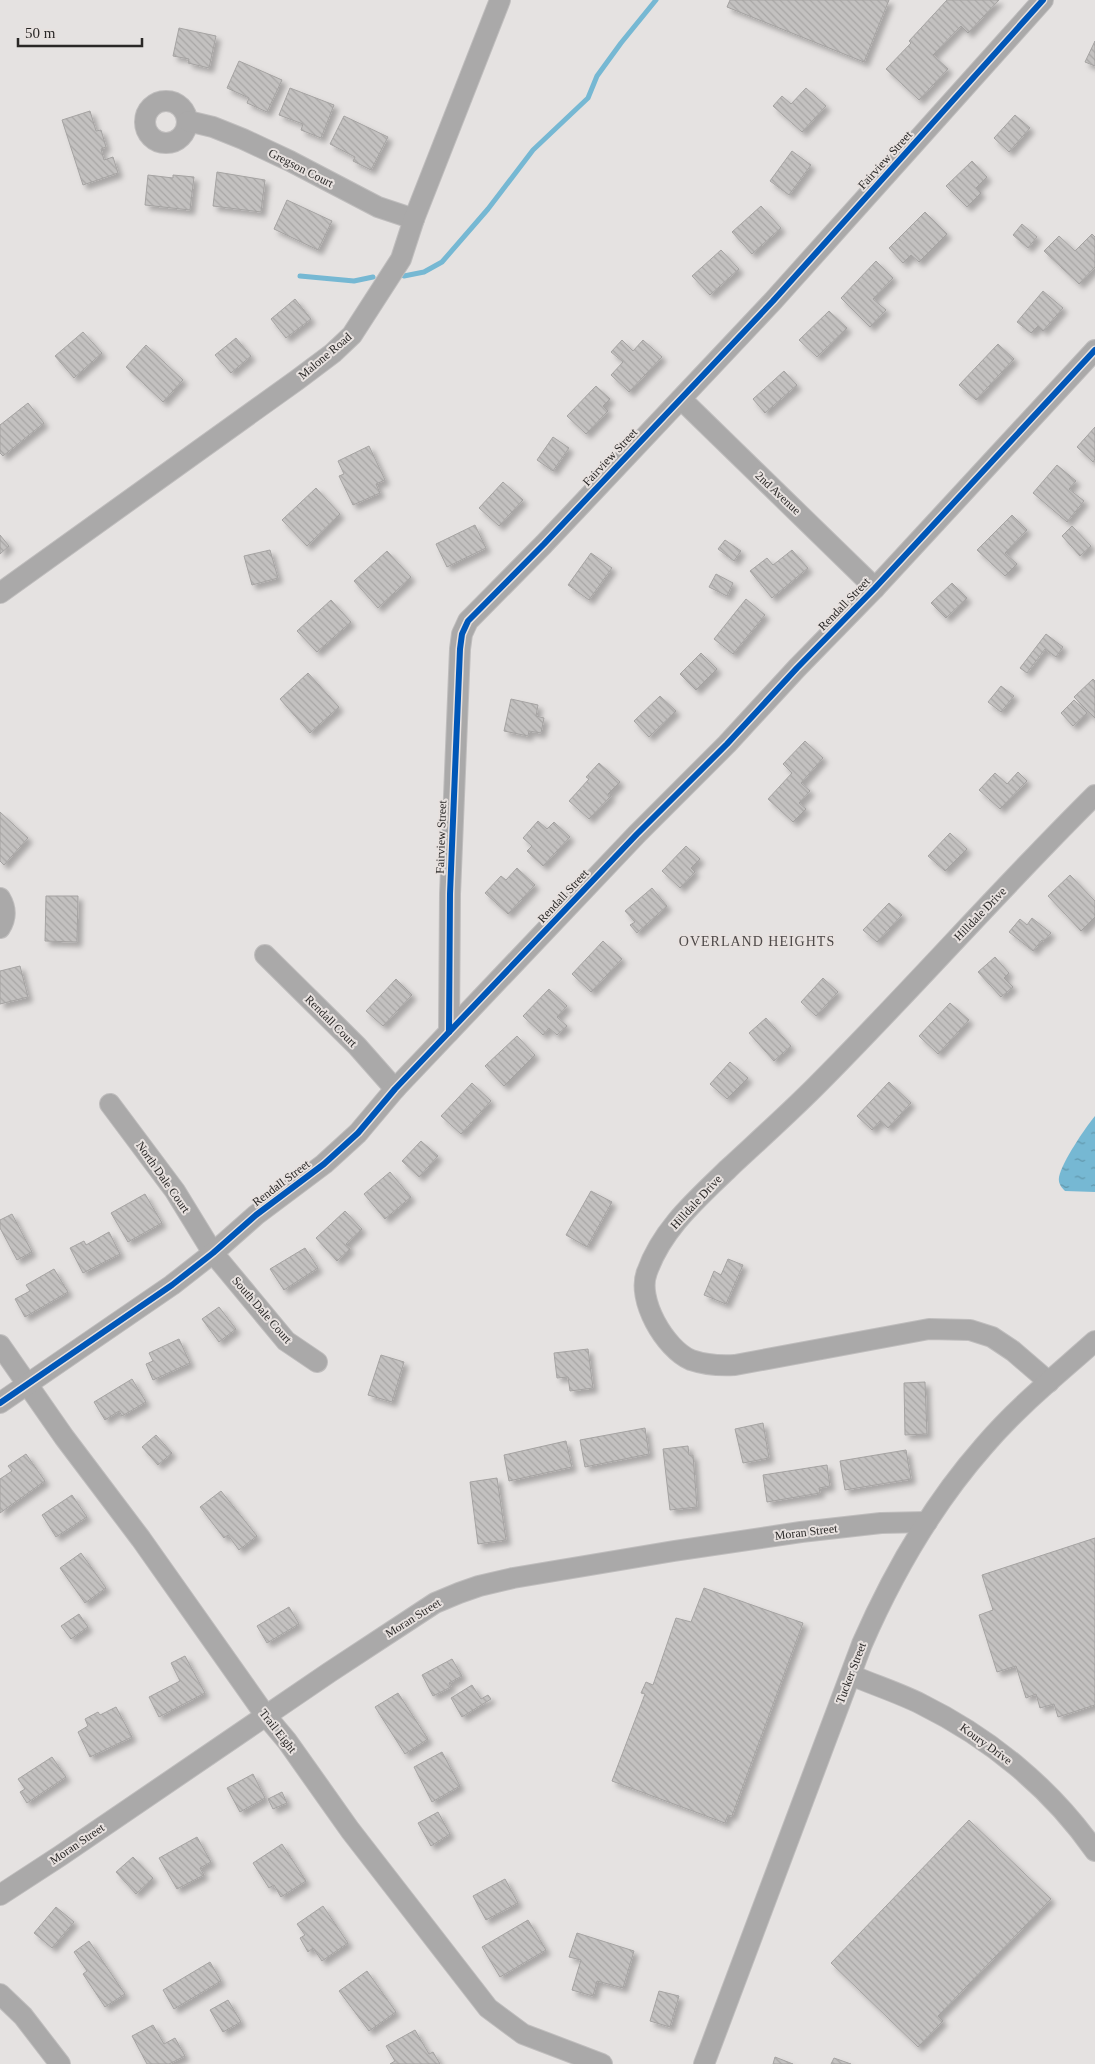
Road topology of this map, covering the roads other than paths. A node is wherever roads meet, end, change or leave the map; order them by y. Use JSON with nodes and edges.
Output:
{"nodes":[{"id":1,"x":500,"y":0,"type":"edge"},
{"id":2,"x":1043,"y":0,"type":"edge"},
{"id":3,"x":188,"y":121,"type":"dead end"},
{"id":4,"x":414,"y":219,"type":"junction"},
{"id":5,"x":1095,"y":350,"type":"edge"},
{"id":6,"x":681,"y":399,"type":"junction"},
{"id":7,"x":875,"y":588,"type":"junction"},
{"id":8,"x":0,"y":592,"type":"edge"},
{"id":9,"x":1095,"y":795,"type":"edge"},
{"id":10,"x":0,"y":898,"type":"edge"},
{"id":11,"x":0,"y":928,"type":"edge"},
{"id":12,"x":265,"y":955,"type":"dead end"},
{"id":13,"x":449,"y":1032,"type":"junction"},
{"id":14,"x":395,"y":1089,"type":"junction"},
{"id":15,"x":110,"y":1104,"type":"dead end"},
{"id":16,"x":213,"y":1253,"type":"junction"},
{"id":17,"x":1095,"y":1341,"type":"edge"},
{"id":18,"x":0,"y":1345,"type":"edge"},
{"id":19,"x":317,"y":1362,"type":"dead end"},
{"id":20,"x":1049,"y":1382,"type":"junction"},
{"id":21,"x":28,"y":1383,"type":"junction"},
{"id":22,"x":0,"y":1403,"type":"edge"},
{"id":23,"x":927,"y":1522,"type":"junction"},
{"id":24,"x":851,"y":1675,"type":"junction"},
{"id":25,"x":266,"y":1716,"type":"junction"},
{"id":26,"x":1095,"y":1851,"type":"edge"},
{"id":27,"x":0,"y":1894,"type":"edge"},
{"id":28,"x":0,"y":1994,"type":"edge"},
{"id":29,"x":60,"y":2064,"type":"edge"},
{"id":30,"x":602,"y":2064,"type":"edge"},
{"id":31,"x":704,"y":2064,"type":"edge"}],
"edges":[{"from":1,"to":4,"type":"street","name":"Malone Road"},
{"from":2,"to":6,"type":"street","name":"Fairview Street"},
{"from":3,"to":4,"type":"street","name":"Gregson Court"},
{"from":4,"to":8,"type":"street","name":"Malone Road"},
{"from":5,"to":7,"type":"street","name":"Rendall Street"},
{"from":6,"to":7,"type":"street","name":"2nd Avenue"},
{"from":6,"to":13,"type":"street","name":"Fairview Street"},
{"from":7,"to":13,"type":"street","name":"Rendall Street"},
{"from":9,"to":20,"type":"street","name":"Hilldale Drive"},
{"from":10,"to":11,"type":"street"},
{"from":12,"to":14,"type":"street","name":"Rendall Court"},
{"from":13,"to":14,"type":"street","name":"Rendall Street"},
{"from":14,"to":16,"type":"street","name":"Rendall Street"},
{"from":15,"to":16,"type":"street","name":"North Dale Court"},
{"from":16,"to":19,"type":"street","name":"South Dale Court"},
{"from":16,"to":21,"type":"street","name":"Rendall Street"},
{"from":17,"to":20,"type":"street","name":"Tucker Street"},
{"from":18,"to":21,"type":"street","name":"Trail Eight"},
{"from":20,"to":23,"type":"street","name":"Tucker Street"},
{"from":21,"to":22,"type":"street","name":"Rendall Street"},
{"from":21,"to":25,"type":"street","name":"Trail Eight"},
{"from":23,"to":24,"type":"street","name":"Tucker Street"},
{"from":23,"to":25,"type":"street","name":"Moran Street"},
{"from":24,"to":26,"type":"street","name":"Koury Drive"},
{"from":24,"to":31,"type":"street","name":"Tucker Street"},
{"from":25,"to":27,"type":"street","name":"Moran Street"},
{"from":25,"to":30,"type":"street","name":"Trail Eight"},
{"from":28,"to":29,"type":"street"}]}
